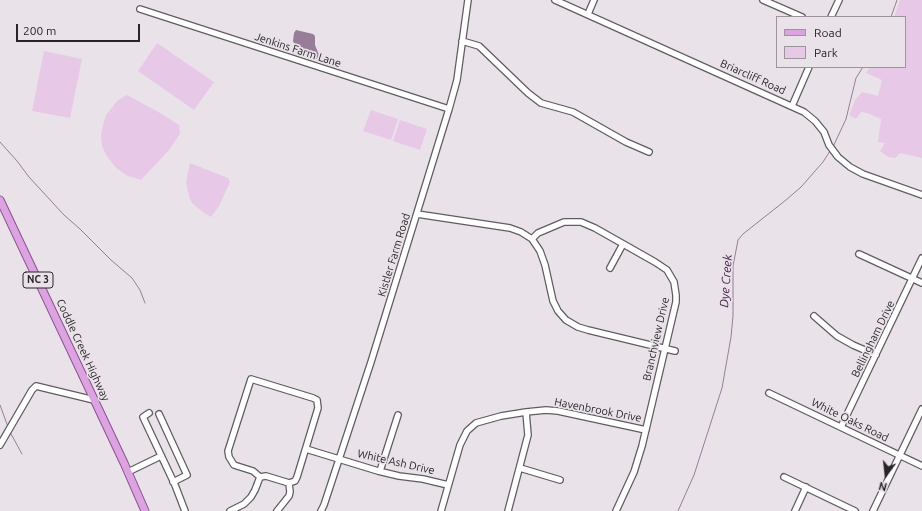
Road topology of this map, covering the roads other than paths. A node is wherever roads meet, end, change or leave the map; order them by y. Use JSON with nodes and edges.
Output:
{"nodes":[{"id":1,"x":468,"y":0,"type":"edge"},
{"id":2,"x":555,"y":0,"type":"edge"},
{"id":3,"x":594,"y":0,"type":"edge"},
{"id":4,"x":763,"y":0,"type":"edge"},
{"id":5,"x":839,"y":0,"type":"edge"},
{"id":6,"x":140,"y":9,"type":"dead end"},
{"id":7,"x":588,"y":14,"type":"junction"},
{"id":8,"x":800,"y":16,"type":"edge"},
{"id":9,"x":831,"y":16,"type":"edge"},
{"id":10,"x":462,"y":42,"type":"junction"},
{"id":11,"x":809,"y":68,"type":"edge"},
{"id":12,"x":792,"y":106,"type":"junction"},
{"id":13,"x":449,"y":109,"type":"junction"},
{"id":14,"x":649,"y":152,"type":"dead end"},
{"id":15,"x":922,"y":196,"type":"edge"},
{"id":16,"x":0,"y":200,"type":"edge"},
{"id":17,"x":417,"y":214,"type":"junction"},
{"id":18,"x":532,"y":239,"type":"junction"},
{"id":19,"x":623,"y":244,"type":"junction"},
{"id":20,"x":859,"y":254,"type":"dead end"},
{"id":21,"x":922,"y":258,"type":"edge"},
{"id":22,"x":610,"y":268,"type":"dead end"},
{"id":23,"x":912,"y":279,"type":"junction"},
{"id":24,"x":922,"y":283,"type":"edge"},
{"id":25,"x":814,"y":316,"type":"dead end"},
{"id":26,"x":664,"y":349,"type":"junction"},
{"id":27,"x":675,"y":351,"type":"dead end"},
{"id":28,"x":876,"y":355,"type":"junction"},
{"id":29,"x":769,"y":393,"type":"dead end"},
{"id":30,"x":94,"y":400,"type":"junction"},
{"id":31,"x":922,"y":409,"type":"edge"},
{"id":32,"x":526,"y":412,"type":"junction"},
{"id":33,"x":149,"y":413,"type":"dead end"},
{"id":34,"x":159,"y":414,"type":"dead end"},
{"id":35,"x":398,"y":415,"type":"dead end"},
{"id":36,"x":841,"y":427,"type":"junction"},
{"id":37,"x":646,"y":430,"type":"junction"},
{"id":38,"x":0,"y":444,"type":"edge"},
{"id":39,"x":306,"y":449,"type":"junction"},
{"id":40,"x":900,"y":455,"type":"junction"},
{"id":41,"x":161,"y":456,"type":"junction"},
{"id":42,"x":340,"y":459,"type":"junction"},
{"id":43,"x":922,"y":466,"type":"edge"},
{"id":44,"x":520,"y":468,"type":"junction"},
{"id":45,"x":380,"y":471,"type":"junction"},
{"id":46,"x":128,"y":472,"type":"junction"},
{"id":47,"x":260,"y":477,"type":"junction"},
{"id":48,"x":784,"y":477,"type":"dead end"},
{"id":49,"x":560,"y":480,"type":"dead end"},
{"id":50,"x":173,"y":482,"type":"junction"},
{"id":51,"x":289,"y":483,"type":"junction"},
{"id":52,"x":448,"y":485,"type":"junction"},
{"id":53,"x":806,"y":487,"type":"junction"},
{"id":54,"x":145,"y":511,"type":"edge"},
{"id":55,"x":185,"y":511,"type":"edge"},
{"id":56,"x":230,"y":511,"type":"edge"},
{"id":57,"x":277,"y":511,"type":"edge"},
{"id":58,"x":321,"y":511,"type":"edge"},
{"id":59,"x":441,"y":511,"type":"edge"},
{"id":60,"x":508,"y":511,"type":"edge"},
{"id":61,"x":616,"y":511,"type":"edge"},
{"id":62,"x":795,"y":511,"type":"edge"},
{"id":63,"x":855,"y":511,"type":"edge"},
{"id":64,"x":873,"y":511,"type":"edge"}],
"edges":[{"from":1,"to":10,"type":"street","name":"Kistler Farm Road"},
{"from":2,"to":7,"type":"street","name":"Briarcliff Road"},
{"from":3,"to":7,"type":"street"},
{"from":4,"to":8,"type":"street"},
{"from":5,"to":9,"type":"street"},
{"from":6,"to":13,"type":"street","name":"Jenkins Farm Lane"},
{"from":7,"to":12,"type":"street","name":"Briarcliff Road"},
{"from":10,"to":13,"type":"street","name":"Kistler Farm Road"},
{"from":10,"to":14,"type":"street"},
{"from":11,"to":12,"type":"street"},
{"from":12,"to":15,"type":"street","name":"Briarcliff Road"},
{"from":13,"to":17,"type":"street","name":"Kistler Farm Road"},
{"from":16,"to":30,"type":"main road","name":"Coddle Creek Highway","number":"NC 3"},
{"from":17,"to":18,"type":"street"},
{"from":17,"to":42,"type":"street","name":"Kistler Farm Road"},
{"from":18,"to":19,"type":"street","name":"Branchview Drive"},
{"from":18,"to":26,"type":"street"},
{"from":19,"to":22,"type":"street"},
{"from":19,"to":26,"type":"street","name":"Branchview Drive"},
{"from":20,"to":23,"type":"street"},
{"from":21,"to":23,"type":"street","name":"Bellingham Drive"},
{"from":23,"to":24,"type":"street"},
{"from":23,"to":28,"type":"street","name":"Bellingham Drive"},
{"from":25,"to":28,"type":"street"},
{"from":26,"to":27,"type":"street"},
{"from":26,"to":37,"type":"street","name":"Branchview Drive"},
{"from":28,"to":36,"type":"street","name":"Bellingham Drive"},
{"from":29,"to":36,"type":"street","name":"White Oaks Road"},
{"from":30,"to":38,"type":"street"},
{"from":30,"to":46,"type":"main road","name":"Coddle Creek Highway","number":"NC 3"},
{"from":31,"to":40,"type":"street"},
{"from":32,"to":37,"type":"street","name":"Havenbrook Drive"},
{"from":32,"to":44,"type":"street"},
{"from":32,"to":52,"type":"street","name":"Havenbrook Drive"},
{"from":33,"to":41,"type":"street"},
{"from":34,"to":50,"type":"street"},
{"from":35,"to":45,"type":"street"},
{"from":36,"to":40,"type":"street","name":"White Oaks Road"},
{"from":37,"to":61,"type":"street","name":"Branchview Drive"},
{"from":39,"to":42,"type":"street","name":"White Ash Drive"},
{"from":39,"to":47,"type":"street"},
{"from":39,"to":51,"type":"street"},
{"from":40,"to":43,"type":"street","name":"White Oaks Road"},
{"from":40,"to":64,"type":"street"},
{"from":41,"to":46,"type":"street"},
{"from":41,"to":50,"type":"street"},
{"from":42,"to":45,"type":"street","name":"White Ash Drive"},
{"from":42,"to":58,"type":"street","name":"Kistler Farm Road"},
{"from":44,"to":49,"type":"street"},
{"from":44,"to":60,"type":"street"},
{"from":45,"to":52,"type":"street","name":"White Ash Drive"},
{"from":46,"to":54,"type":"main road","name":"Coddle Creek Highway","number":"NC 3"},
{"from":47,"to":51,"type":"street"},
{"from":47,"to":56,"type":"street"},
{"from":48,"to":53,"type":"street"},
{"from":50,"to":55,"type":"street"},
{"from":51,"to":57,"type":"street"},
{"from":52,"to":59,"type":"street","name":"Havenbrook Drive"},
{"from":53,"to":62,"type":"street"},
{"from":53,"to":63,"type":"street"}]}
